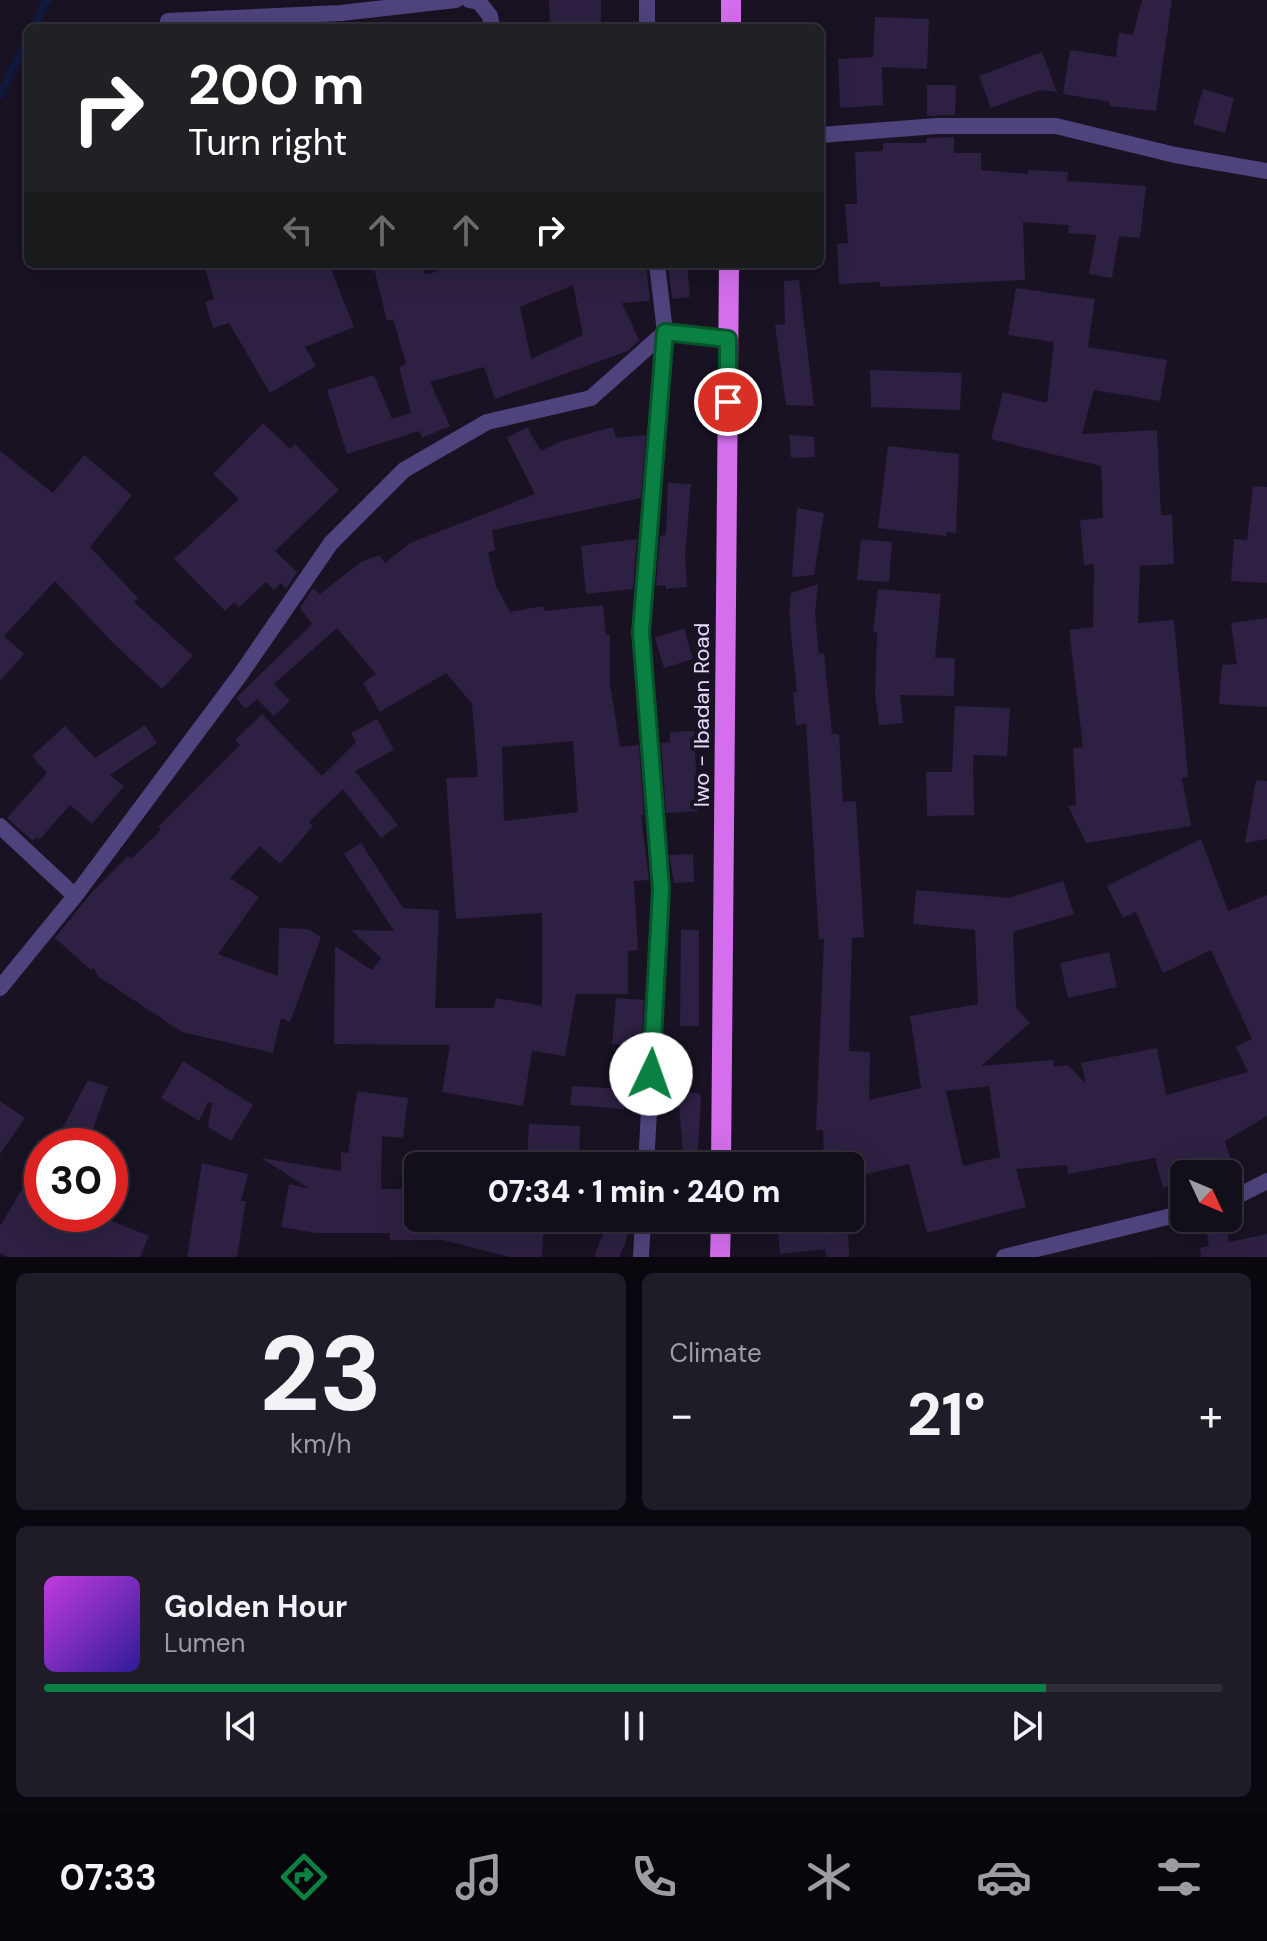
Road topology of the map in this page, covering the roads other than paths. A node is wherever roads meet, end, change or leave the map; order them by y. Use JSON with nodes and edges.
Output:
{"nodes":[{"id":1,"x":456,"y":0,"type":"edge"},
{"id":2,"x":469,"y":0,"type":"edge"},
{"id":3,"x":647,"y":0,"type":"edge"},
{"id":4,"x":731,"y":0,"type":"edge"},
{"id":5,"x":168,"y":21,"type":"dead end"},
{"id":6,"x":491,"y":24,"type":"edge"},
{"id":7,"x":647,"y":24,"type":"edge"},
{"id":8,"x":731,"y":24,"type":"edge"},
{"id":9,"x":824,"y":135,"type":"edge"},
{"id":10,"x":1267,"y":171,"type":"edge"},
{"id":11,"x":657,"y":268,"type":"edge"},
{"id":12,"x":729,"y":268,"type":"edge"},
{"id":13,"x":665,"y":332,"type":"junction"},
{"id":14,"x":728,"y":339,"type":"junction"},
{"id":15,"x":0,"y":826,"type":"edge"},
{"id":16,"x":75,"y":896,"type":"junction"},
{"id":17,"x":0,"y":988,"type":"edge"},
{"id":18,"x":647,"y":1152,"type":"edge"},
{"id":19,"x":721,"y":1152,"type":"edge"},
{"id":20,"x":1267,"y":1181,"type":"edge"},
{"id":21,"x":1242,"y":1194,"type":"edge"},
{"id":22,"x":1170,"y":1216,"type":"edge"},
{"id":23,"x":642,"y":1232,"type":"edge"},
{"id":24,"x":721,"y":1232,"type":"edge"},
{"id":25,"x":641,"y":1257,"type":"edge"},
{"id":26,"x":720,"y":1257,"type":"edge"},
{"id":27,"x":1004,"y":1257,"type":"edge"}],
"edges":[{"from":1,"to":5,"type":"street"},
{"from":2,"to":6,"type":"street"},
{"from":3,"to":7,"type":"street"},
{"from":4,"to":8,"type":"main road"},
{"from":9,"to":10,"type":"street"},
{"from":11,"to":13,"type":"street"},
{"from":12,"to":14,"type":"main road","name":"Iwo - Ibadan Road"},
{"from":13,"to":14,"type":"street"},
{"from":13,"to":16,"type":"street"},
{"from":13,"to":18,"type":"street"},
{"from":14,"to":19,"type":"main road","name":"Iwo - Ibadan Road"},
{"from":15,"to":16,"type":"street"},
{"from":16,"to":17,"type":"street"},
{"from":20,"to":21,"type":"street"},
{"from":22,"to":27,"type":"street"},
{"from":23,"to":25,"type":"street"},
{"from":24,"to":26,"type":"main road"}]}
